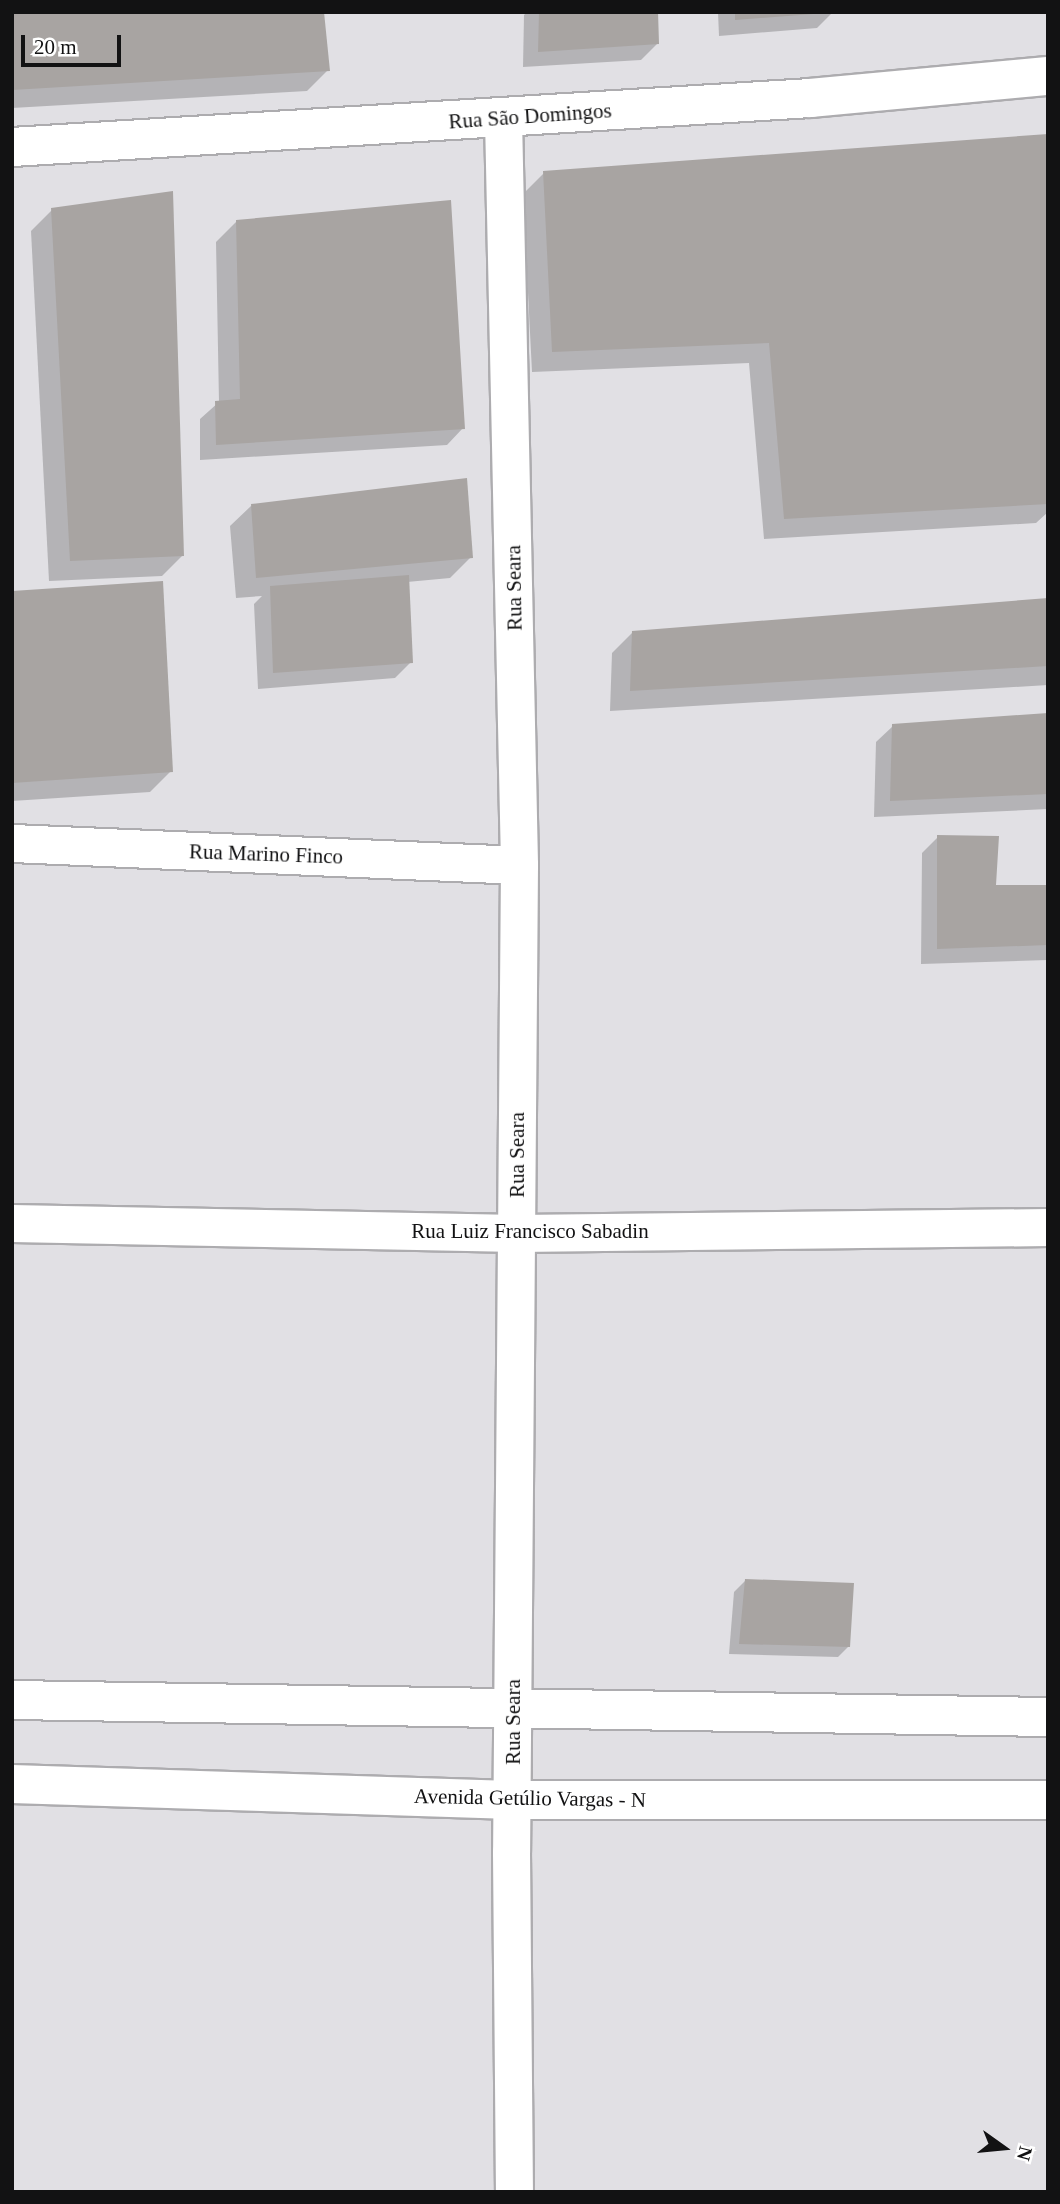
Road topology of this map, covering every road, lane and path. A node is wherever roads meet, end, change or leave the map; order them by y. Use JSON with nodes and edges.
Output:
{"nodes":[{"id":1,"x":1048,"y":76,"type":"edge"},
{"id":2,"x":503,"y":118,"type":"junction"},
{"id":3,"x":12,"y":147,"type":"edge"},
{"id":4,"x":12,"y":843,"type":"edge"},
{"id":5,"x":519,"y":865,"type":"junction"},
{"id":6,"x":12,"y":1223,"type":"edge"},
{"id":7,"x":1048,"y":1227,"type":"edge"},
{"id":8,"x":517,"y":1233,"type":"junction"},
{"id":9,"x":12,"y":1700,"type":"edge"},
{"id":10,"x":514,"y":1707,"type":"junction"},
{"id":11,"x":1048,"y":1717,"type":"edge"},
{"id":12,"x":12,"y":1784,"type":"edge"},
{"id":13,"x":512,"y":1800,"type":"junction"},
{"id":14,"x":1048,"y":1800,"type":"edge"},
{"id":15,"x":514,"y":2192,"type":"edge"}],
"edges":[{"from":1,"to":2,"type":"street","name":"Rua São Domingos"},
{"from":2,"to":3,"type":"street","name":"Rua São Domingos"},
{"from":2,"to":5,"type":"street","name":"Rua Seara"},
{"from":4,"to":5,"type":"street","name":"Rua Marino Finco"},
{"from":5,"to":8,"type":"street","name":"Rua Seara"},
{"from":6,"to":8,"type":"street","name":"Rua Luiz Francisco Sabadin"},
{"from":7,"to":8,"type":"street","name":"Rua Luiz Francisco Sabadin"},
{"from":8,"to":10,"type":"street","name":"Rua Seara"},
{"from":9,"to":10,"type":"street"},
{"from":10,"to":11,"type":"street"},
{"from":10,"to":13,"type":"street","name":"Rua Seara"},
{"from":12,"to":13,"type":"street","name":"Avenida Getúlio Vargas - N"},
{"from":13,"to":14,"type":"street","name":"Avenida Getúlio Vargas - N"},
{"from":13,"to":15,"type":"street","name":"Rua Seara"}]}
